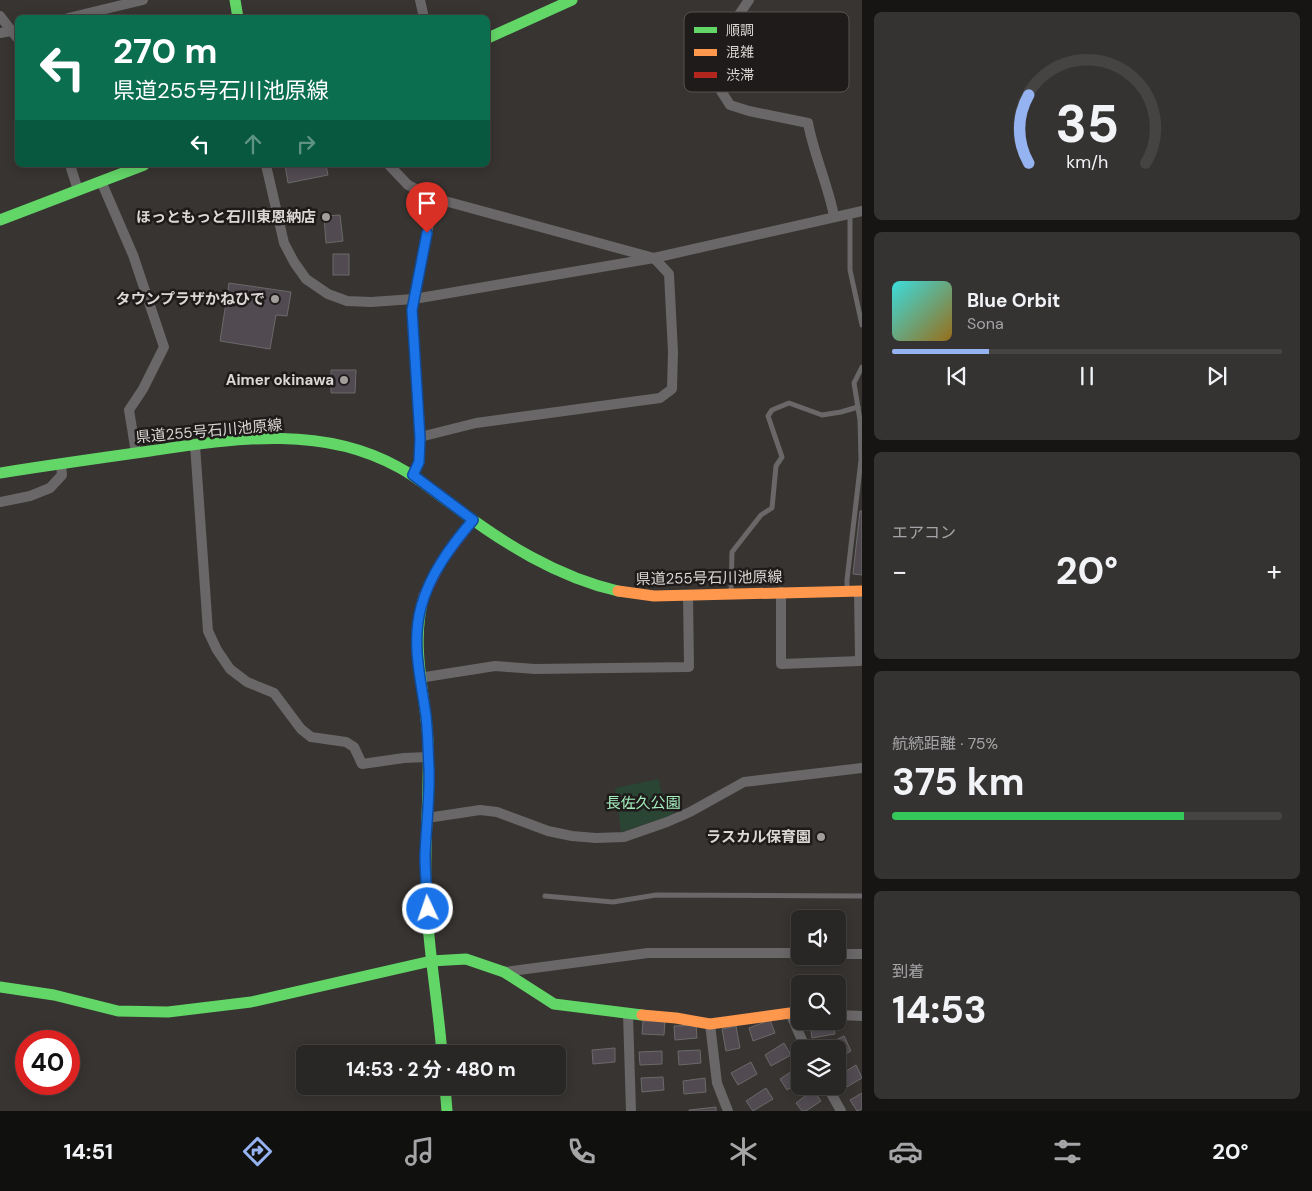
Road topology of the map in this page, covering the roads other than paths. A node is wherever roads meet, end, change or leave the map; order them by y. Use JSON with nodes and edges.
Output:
{"nodes":[{"id":1,"x":143,"y":0,"type":"edge"},
{"id":2,"x":234,"y":0,"type":"edge"},
{"id":3,"x":420,"y":0,"type":"edge"},
{"id":4,"x":572,"y":0,"type":"edge"},
{"id":5,"x":749,"y":0,"type":"edge"},
{"id":6,"x":740,"y":12,"type":"edge"},
{"id":7,"x":80,"y":15,"type":"edge"},
{"id":8,"x":237,"y":15,"type":"edge"},
{"id":9,"x":423,"y":15,"type":"edge"},
{"id":10,"x":0,"y":16,"type":"edge"},
{"id":11,"x":15,"y":32,"type":"edge"},
{"id":12,"x":0,"y":33,"type":"edge"},
{"id":13,"x":15,"y":33,"type":"edge"},
{"id":14,"x":490,"y":37,"type":"edge"},
{"id":15,"x":722,"y":92,"type":"edge"},
{"id":16,"x":71,"y":167,"type":"edge"},
{"id":17,"x":139,"y":167,"type":"edge"},
{"id":18,"x":266,"y":167,"type":"edge"},
{"id":19,"x":390,"y":167,"type":"edge"},
{"id":20,"x":101,"y":182,"type":"junction"},
{"id":21,"x":78,"y":190,"type":"junction"},
{"id":22,"x":434,"y":198,"type":"junction"},
{"id":23,"x":862,"y":211,"type":"edge"},
{"id":24,"x":850,"y":214,"type":"junction"},
{"id":25,"x":834,"y":216,"type":"junction"},
{"id":26,"x":0,"y":220,"type":"edge"},
{"id":27,"x":654,"y":258,"type":"junction"},
{"id":28,"x":414,"y":300,"type":"junction"},
{"id":29,"x":861,"y":315,"type":"edge"},
{"id":30,"x":862,"y":325,"type":"edge"},
{"id":31,"x":862,"y":367,"type":"edge"},
{"id":32,"x":858,"y":407,"type":"junction"},
{"id":33,"x":420,"y":438,"type":"junction"},
{"id":34,"x":195,"y":445,"type":"junction"},
{"id":35,"x":136,"y":452,"type":"junction"},
{"id":36,"x":61,"y":464,"type":"junction"},
{"id":37,"x":0,"y":473,"type":"edge"},
{"id":38,"x":413,"y":475,"type":"junction"},
{"id":39,"x":0,"y":502,"type":"edge"},
{"id":40,"x":473,"y":520,"type":"junction"},
{"id":41,"x":847,"y":591,"type":"junction"},
{"id":42,"x":861,"y":591,"type":"edge"},
{"id":43,"x":781,"y":592,"type":"junction"},
{"id":44,"x":731,"y":594,"type":"junction"},
{"id":45,"x":688,"y":595,"type":"junction"},
{"id":46,"x":419,"y":678,"type":"junction"},
{"id":47,"x":428,"y":757,"type":"junction"},
{"id":48,"x":862,"y":768,"type":"edge"},
{"id":49,"x":427,"y":818,"type":"junction"},
{"id":50,"x":546,"y":896,"type":"dead end"},
{"id":51,"x":862,"y":896,"type":"edge"},
{"id":52,"x":791,"y":953,"type":"edge"},
{"id":53,"x":846,"y":954,"type":"edge"},
{"id":54,"x":862,"y":954,"type":"edge"},
{"id":55,"x":431,"y":962,"type":"junction"},
{"id":56,"x":504,"y":972,"type":"junction"},
{"id":57,"x":0,"y":987,"type":"edge"},
{"id":58,"x":628,"y":1014,"type":"junction"},
{"id":59,"x":791,"y":1014,"type":"edge"},
{"id":60,"x":846,"y":1015,"type":"edge"},
{"id":61,"x":862,"y":1016,"type":"edge"},
{"id":62,"x":710,"y":1024,"type":"junction"},
{"id":63,"x":441,"y":1045,"type":"edge"},
{"id":64,"x":446,"y":1095,"type":"edge"},
{"id":65,"x":832,"y":1095,"type":"edge"},
{"id":66,"x":447,"y":1111,"type":"edge"},
{"id":67,"x":631,"y":1111,"type":"edge"},
{"id":68,"x":728,"y":1111,"type":"edge"},
{"id":69,"x":840,"y":1111,"type":"edge"}],
"edges":[{"from":1,"to":7,"type":"street"},
{"from":2,"to":8,"type":"street"},
{"from":3,"to":9,"type":"street"},
{"from":4,"to":14,"type":"street"},
{"from":5,"to":6,"type":"street"},
{"from":10,"to":11,"type":"street"},
{"from":12,"to":13,"type":"street"},
{"from":15,"to":25,"type":"street"},
{"from":16,"to":21,"type":"street"},
{"from":17,"to":20,"type":"street"},
{"from":18,"to":28,"type":"street"},
{"from":19,"to":22,"type":"street"},
{"from":20,"to":21,"type":"street"},
{"from":20,"to":35,"type":"street"},
{"from":21,"to":26,"type":"street"},
{"from":22,"to":27,"type":"street"},
{"from":22,"to":28,"type":"street"},
{"from":23,"to":24,"type":"street"},
{"from":24,"to":25,"type":"street"},
{"from":24,"to":29,"type":"lane"},
{"from":25,"to":27,"type":"street"},
{"from":27,"to":28,"type":"street"},
{"from":27,"to":33,"type":"street"},
{"from":28,"to":33,"type":"street"},
{"from":29,"to":30,"type":"lane"},
{"from":31,"to":32,"type":"lane"},
{"from":32,"to":41,"type":"lane"},
{"from":32,"to":44,"type":"lane"},
{"from":33,"to":38,"type":"street"},
{"from":34,"to":35,"type":"street","name":"県道255号石川池原線"},
{"from":34,"to":38,"type":"street","name":"県道255号石川池原線"},
{"from":34,"to":47,"type":"street"},
{"from":35,"to":36,"type":"street","name":"県道255号石川池原線"},
{"from":36,"to":37,"type":"street","name":"県道255号石川池原線"},
{"from":36,"to":39,"type":"street"},
{"from":38,"to":40,"type":"street","name":"県道255号石川池原線"},
{"from":40,"to":45,"type":"street","name":"県道255号石川池原線"},
{"from":40,"to":46,"type":"street"},
{"from":41,"to":42,"type":"street","name":"県道255号石川池原線"},
{"from":41,"to":43,"type":"street","name":"県道255号石川池原線"},
{"from":42,"to":43,"type":"street"},
{"from":43,"to":44,"type":"street","name":"県道255号石川池原線"},
{"from":44,"to":45,"type":"street","name":"県道255号石川池原線"},
{"from":45,"to":46,"type":"street"},
{"from":46,"to":47,"type":"street"},
{"from":47,"to":49,"type":"street"},
{"from":48,"to":49,"type":"street"},
{"from":49,"to":55,"type":"street"},
{"from":50,"to":51,"type":"lane"},
{"from":52,"to":56,"type":"street"},
{"from":53,"to":54,"type":"street"},
{"from":55,"to":56,"type":"street"},
{"from":55,"to":57,"type":"street"},
{"from":55,"to":63,"type":"street"},
{"from":56,"to":58,"type":"street"},
{"from":58,"to":62,"type":"street"},
{"from":58,"to":67,"type":"street"},
{"from":59,"to":62,"type":"street"},
{"from":60,"to":61,"type":"street"},
{"from":62,"to":68,"type":"street"},
{"from":64,"to":66,"type":"street"},
{"from":65,"to":69,"type":"street"}]}
